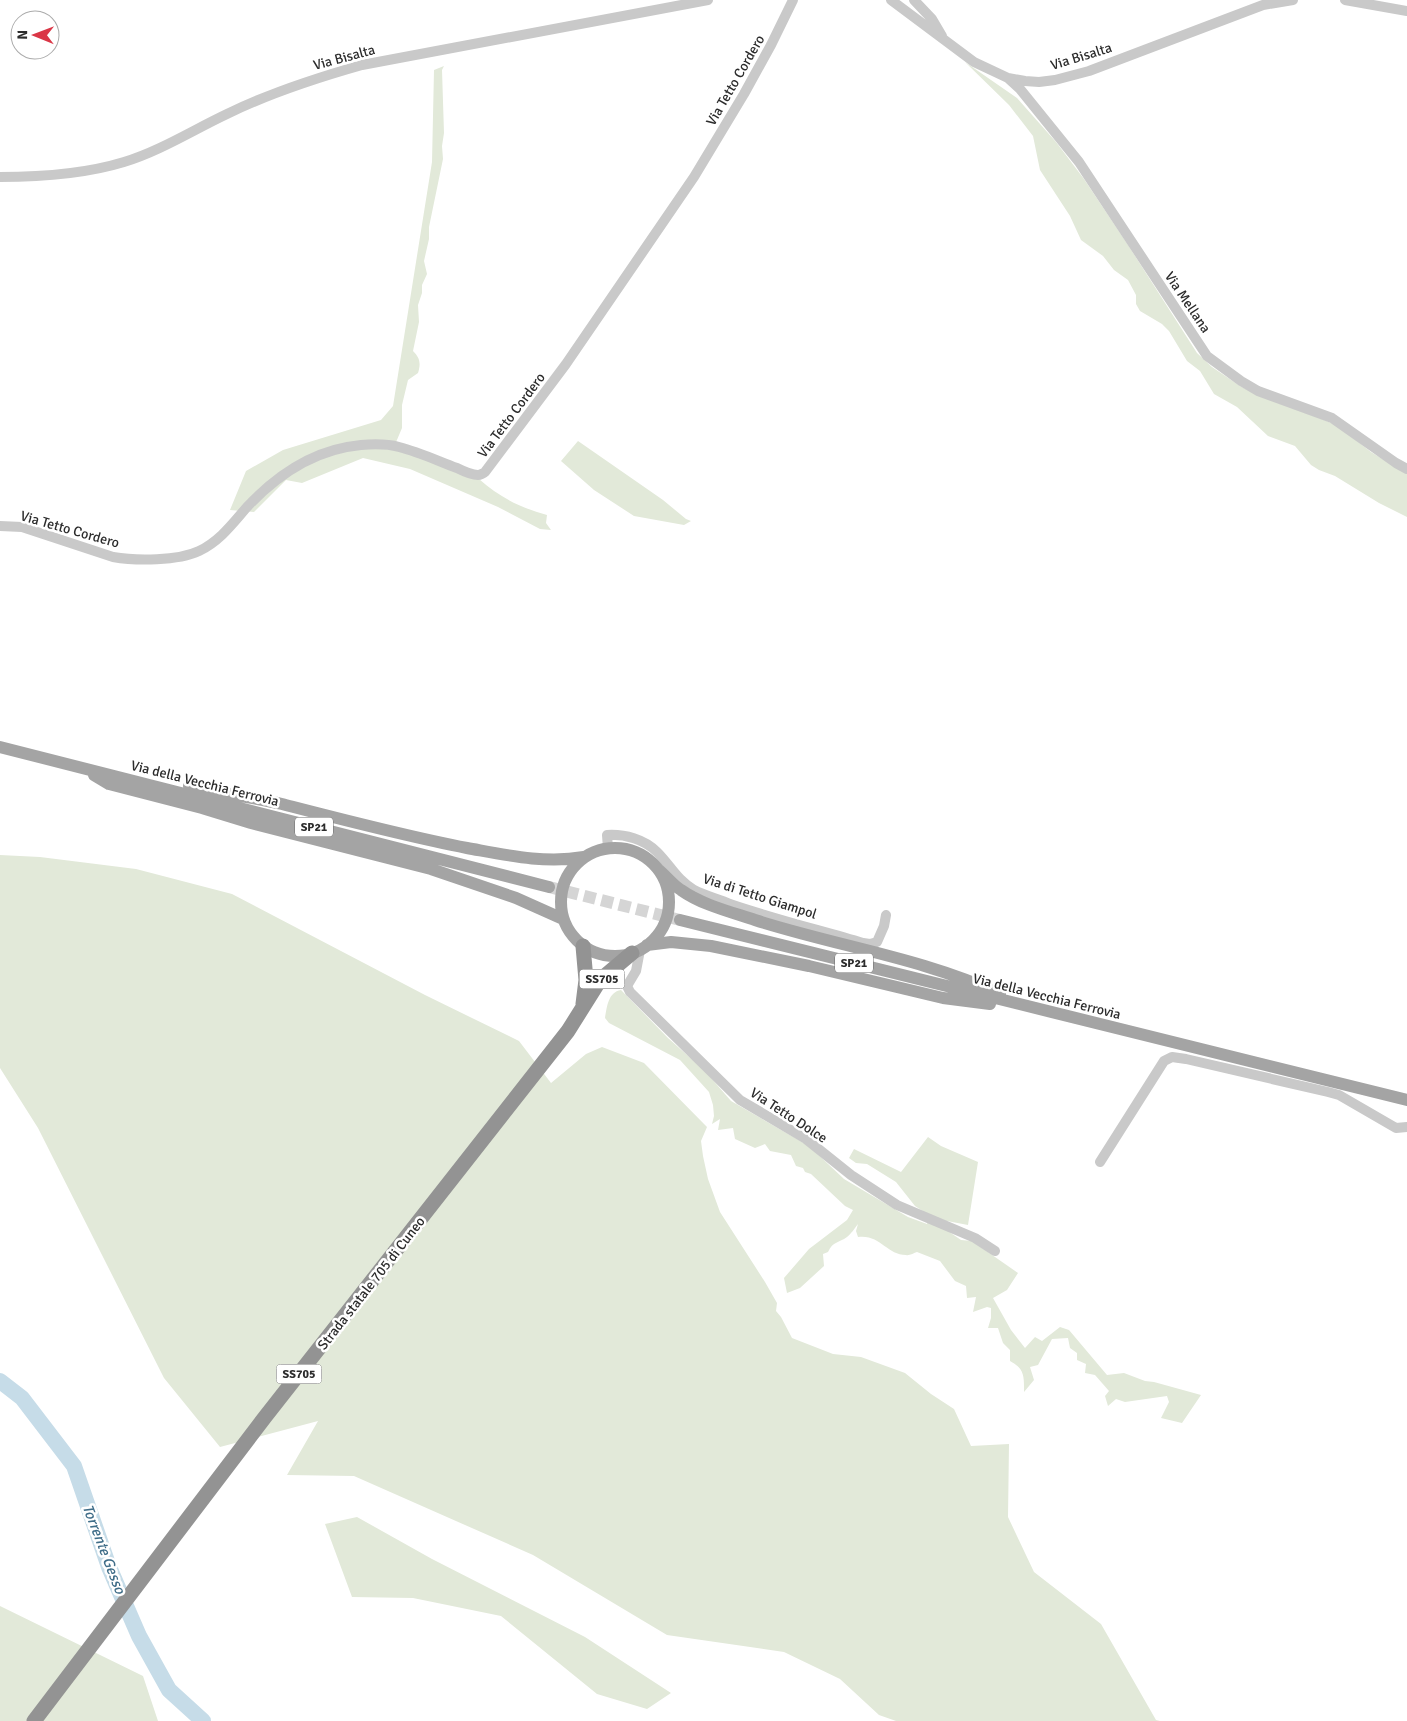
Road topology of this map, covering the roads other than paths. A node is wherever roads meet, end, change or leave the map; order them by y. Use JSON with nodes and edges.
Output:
{"nodes":[{"id":1,"x":708,"y":0,"type":"edge"},
{"id":2,"x":793,"y":0,"type":"edge"},
{"id":3,"x":892,"y":0,"type":"edge"},
{"id":4,"x":915,"y":0,"type":"edge"},
{"id":5,"x":1293,"y":0,"type":"edge"},
{"id":6,"x":1345,"y":0,"type":"edge"},
{"id":7,"x":1261,"y":3,"type":"edge"},
{"id":8,"x":1407,"y":11,"type":"edge"},
{"id":9,"x":944,"y":40,"type":"junction"},
{"id":10,"x":1008,"y":78,"type":"junction"},
{"id":11,"x":0,"y":177,"type":"edge"},
{"id":12,"x":1407,"y":469,"type":"edge"},
{"id":13,"x":0,"y":526,"type":"edge"},
{"id":14,"x":0,"y":747,"type":"edge"},
{"id":15,"x":78,"y":766,"type":"junction"},
{"id":16,"x":608,"y":848,"type":"junction"},
{"id":17,"x":584,"y":857,"type":"junction"},
{"id":18,"x":659,"y":870,"type":"junction"},
{"id":19,"x":548,"y":887,"type":"tunnel mouth"},
{"id":20,"x":886,"y":915,"type":"dead end"},
{"id":21,"x":563,"y":918,"type":"junction"},
{"id":22,"x":680,"y":920,"type":"tunnel mouth"},
{"id":23,"x":583,"y":946,"type":"junction"},
{"id":24,"x":640,"y":950,"type":"junction"},
{"id":25,"x":1027,"y":1006,"type":"junction"},
{"id":26,"x":581,"y":1012,"type":"junction"},
{"id":27,"x":1407,"y":1100,"type":"edge"},
{"id":28,"x":1407,"y":1127,"type":"edge"},
{"id":29,"x":1100,"y":1162,"type":"dead end"},
{"id":30,"x":995,"y":1251,"type":"dead end"},
{"id":31,"x":34,"y":1721,"type":"edge"}],
"edges":[{"from":1,"to":11,"type":"street","name":"Via Bisalta"},
{"from":2,"to":13,"type":"street","name":"Via Tetto Cordero"},
{"from":3,"to":9,"type":"street","name":"Via Bisalta"},
{"from":4,"to":9,"type":"street"},
{"from":5,"to":7,"type":"street","name":"Via Bisalta"},
{"from":6,"to":8,"type":"street"},
{"from":7,"to":10,"type":"street","name":"Via Bisalta"},
{"from":9,"to":10,"type":"street","name":"Via Bisalta"},
{"from":10,"to":12,"type":"street","name":"Via Mellana"},
{"from":14,"to":15,"type":"main road","name":"Via della Vecchia Ferrovia","number":"SP21"},
{"from":15,"to":17,"type":"main road"},
{"from":15,"to":19,"type":"main road","name":"Via della Vecchia Ferrovia","number":"SP21"},
{"from":15,"to":21,"type":"main road"},
{"from":16,"to":17,"type":"main road"},
{"from":16,"to":18,"type":"main road"},
{"from":16,"to":20,"type":"street","name":"Via di Tetto Giampol"},
{"from":17,"to":21,"type":"main road"},
{"from":18,"to":24,"type":"main road"},
{"from":18,"to":25,"type":"main road"},
{"from":21,"to":23,"type":"main road"},
{"from":22,"to":25,"type":"main road","name":"Via della Vecchia Ferrovia","number":"SP21"},
{"from":23,"to":24,"type":"main road"},
{"from":23,"to":26,"type":"highway","number":"SS705"},
{"from":24,"to":25,"type":"main road"},
{"from":24,"to":26,"type":"highway","number":"SS705"},
{"from":24,"to":30,"type":"street","name":"Via Tetto Dolce"},
{"from":25,"to":27,"type":"main road","name":"Via della Vecchia Ferrovia"},
{"from":26,"to":31,"type":"highway","name":"Strada statale 705 di Cuneo","number":"SS705"},
{"from":28,"to":29,"type":"street"}]}
